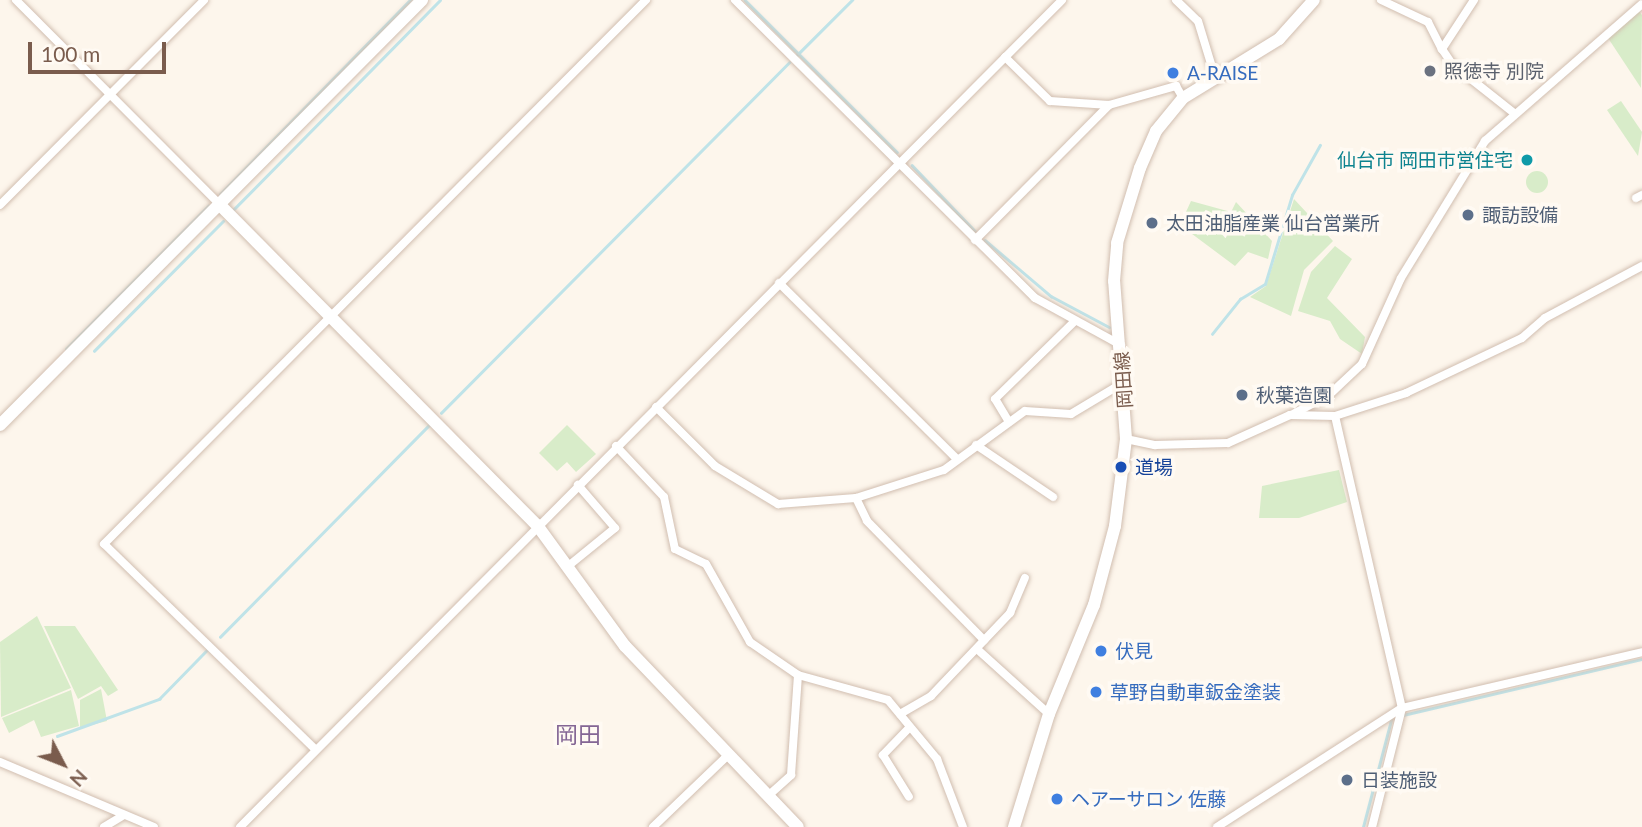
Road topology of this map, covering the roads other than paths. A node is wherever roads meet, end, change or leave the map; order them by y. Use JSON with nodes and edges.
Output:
{"nodes":[{"id":1,"x":16,"y":0,"type":"edge"},
{"id":2,"x":204,"y":0,"type":"edge"},
{"id":3,"x":422,"y":0,"type":"edge"},
{"id":4,"x":646,"y":0,"type":"edge"},
{"id":5,"x":735,"y":0,"type":"edge"},
{"id":6,"x":1062,"y":0,"type":"edge"},
{"id":7,"x":1176,"y":0,"type":"edge"},
{"id":8,"x":1314,"y":0,"type":"edge"},
{"id":9,"x":1381,"y":0,"type":"edge"},
{"id":10,"x":1474,"y":0,"type":"edge"},
{"id":11,"x":1642,"y":4,"type":"edge"},
{"id":12,"x":1443,"y":49,"type":"junction"},
{"id":13,"x":1005,"y":57,"type":"junction"},
{"id":14,"x":1214,"y":76,"type":"junction"},
{"id":15,"x":110,"y":96,"type":"junction"},
{"id":16,"x":1183,"y":98,"type":"junction"},
{"id":17,"x":1109,"y":106,"type":"junction"},
{"id":18,"x":1515,"y":114,"type":"junction"},
{"id":19,"x":899,"y":163,"type":"junction"},
{"id":20,"x":219,"y":204,"type":"junction"},
{"id":21,"x":0,"y":205,"type":"edge"},
{"id":22,"x":975,"y":240,"type":"junction"},
{"id":23,"x":1642,"y":266,"type":"edge"},
{"id":24,"x":779,"y":283,"type":"junction"},
{"id":25,"x":331,"y":316,"type":"junction"},
{"id":26,"x":1074,"y":322,"type":"junction"},
{"id":27,"x":1121,"y":345,"type":"junction"},
{"id":28,"x":1125,"y":390,"type":"junction"},
{"id":29,"x":656,"y":407,"type":"junction"},
{"id":30,"x":1290,"y":415,"type":"junction"},
{"id":31,"x":1335,"y":416,"type":"junction"},
{"id":32,"x":1009,"y":422,"type":"junction"},
{"id":33,"x":0,"y":425,"type":"edge"},
{"id":34,"x":1126,"y":439,"type":"junction"},
{"id":35,"x":976,"y":444,"type":"junction"},
{"id":36,"x":616,"y":446,"type":"junction"},
{"id":37,"x":957,"y":459,"type":"junction"},
{"id":38,"x":578,"y":485,"type":"junction"},
{"id":39,"x":1054,"y":497,"type":"dead end"},
{"id":40,"x":856,"y":498,"type":"junction"},
{"id":41,"x":537,"y":525,"type":"junction"},
{"id":42,"x":567,"y":567,"type":"junction"},
{"id":43,"x":1025,"y":578,"type":"dead end"},
{"id":44,"x":984,"y":640,"type":"junction"},
{"id":45,"x":976,"y":649,"type":"junction"},
{"id":46,"x":1642,"y":652,"type":"edge"},
{"id":47,"x":797,"y":676,"type":"junction"},
{"id":48,"x":1402,"y":708,"type":"junction"},
{"id":49,"x":900,"y":714,"type":"junction"},
{"id":50,"x":1049,"y":714,"type":"junction"},
{"id":51,"x":907,"y":730,"type":"junction"},
{"id":52,"x":315,"y":749,"type":"junction"},
{"id":53,"x":728,"y":755,"type":"junction"},
{"id":54,"x":0,"y":762,"type":"edge"},
{"id":55,"x":769,"y":795,"type":"junction"},
{"id":56,"x":909,"y":797,"type":"dead end"},
{"id":57,"x":124,"y":815,"type":"junction"},
{"id":58,"x":104,"y":827,"type":"edge"},
{"id":59,"x":154,"y":827,"type":"edge"},
{"id":60,"x":240,"y":827,"type":"edge"},
{"id":61,"x":653,"y":827,"type":"edge"},
{"id":62,"x":798,"y":827,"type":"edge"},
{"id":63,"x":963,"y":827,"type":"edge"},
{"id":64,"x":1014,"y":827,"type":"edge"},
{"id":65,"x":1217,"y":827,"type":"edge"},
{"id":66,"x":1372,"y":827,"type":"edge"}],
"edges":[{"from":1,"to":15,"type":"street"},
{"from":2,"to":15,"type":"street"},
{"from":3,"to":20,"type":"street"},
{"from":4,"to":25,"type":"street"},
{"from":5,"to":19,"type":"street"},
{"from":6,"to":13,"type":"street"},
{"from":7,"to":14,"type":"street"},
{"from":8,"to":14,"type":"street","name":"岡田線"},
{"from":9,"to":12,"type":"street"},
{"from":10,"to":12,"type":"street"},
{"from":11,"to":18,"type":"street"},
{"from":12,"to":18,"type":"street"},
{"from":13,"to":17,"type":"street"},
{"from":13,"to":19,"type":"street"},
{"from":14,"to":16,"type":"street","name":"岡田線"},
{"from":15,"to":20,"type":"street"},
{"from":15,"to":21,"type":"street"},
{"from":16,"to":17,"type":"street"},
{"from":16,"to":27,"type":"street","name":"岡田線"},
{"from":17,"to":22,"type":"street"},
{"from":18,"to":30,"type":"street"},
{"from":19,"to":22,"type":"street"},
{"from":19,"to":24,"type":"street"},
{"from":20,"to":25,"type":"street"},
{"from":20,"to":33,"type":"street"},
{"from":22,"to":26,"type":"street"},
{"from":23,"to":31,"type":"street"},
{"from":24,"to":29,"type":"street"},
{"from":24,"to":37,"type":"street"},
{"from":25,"to":41,"type":"street"},
{"from":25,"to":52,"type":"street"},
{"from":26,"to":27,"type":"street"},
{"from":26,"to":32,"type":"street"},
{"from":27,"to":28,"type":"street","name":"岡田線"},
{"from":28,"to":32,"type":"street"},
{"from":28,"to":34,"type":"street","name":"岡田線"},
{"from":29,"to":36,"type":"street"},
{"from":29,"to":40,"type":"street"},
{"from":30,"to":31,"type":"street"},
{"from":30,"to":34,"type":"street"},
{"from":31,"to":48,"type":"street"},
{"from":32,"to":35,"type":"street"},
{"from":34,"to":50,"type":"street","name":"岡田線"},
{"from":35,"to":37,"type":"street"},
{"from":35,"to":39,"type":"street"},
{"from":36,"to":38,"type":"street"},
{"from":36,"to":47,"type":"street"},
{"from":37,"to":40,"type":"street"},
{"from":38,"to":41,"type":"street"},
{"from":38,"to":42,"type":"street"},
{"from":40,"to":44,"type":"street"},
{"from":41,"to":42,"type":"street"},
{"from":41,"to":52,"type":"street"},
{"from":42,"to":53,"type":"street"},
{"from":43,"to":44,"type":"street"},
{"from":44,"to":45,"type":"street"},
{"from":45,"to":49,"type":"street"},
{"from":45,"to":50,"type":"street"},
{"from":46,"to":48,"type":"street"},
{"from":47,"to":49,"type":"street"},
{"from":47,"to":55,"type":"street"},
{"from":48,"to":65,"type":"street"},
{"from":48,"to":66,"type":"street"},
{"from":49,"to":51,"type":"street"},
{"from":50,"to":64,"type":"street","name":"岡田線"},
{"from":51,"to":56,"type":"street"},
{"from":51,"to":63,"type":"street"},
{"from":52,"to":60,"type":"street"},
{"from":53,"to":55,"type":"street"},
{"from":53,"to":61,"type":"street"},
{"from":54,"to":57,"type":"street"},
{"from":55,"to":62,"type":"street"},
{"from":57,"to":58,"type":"street"},
{"from":57,"to":59,"type":"street"}]}
